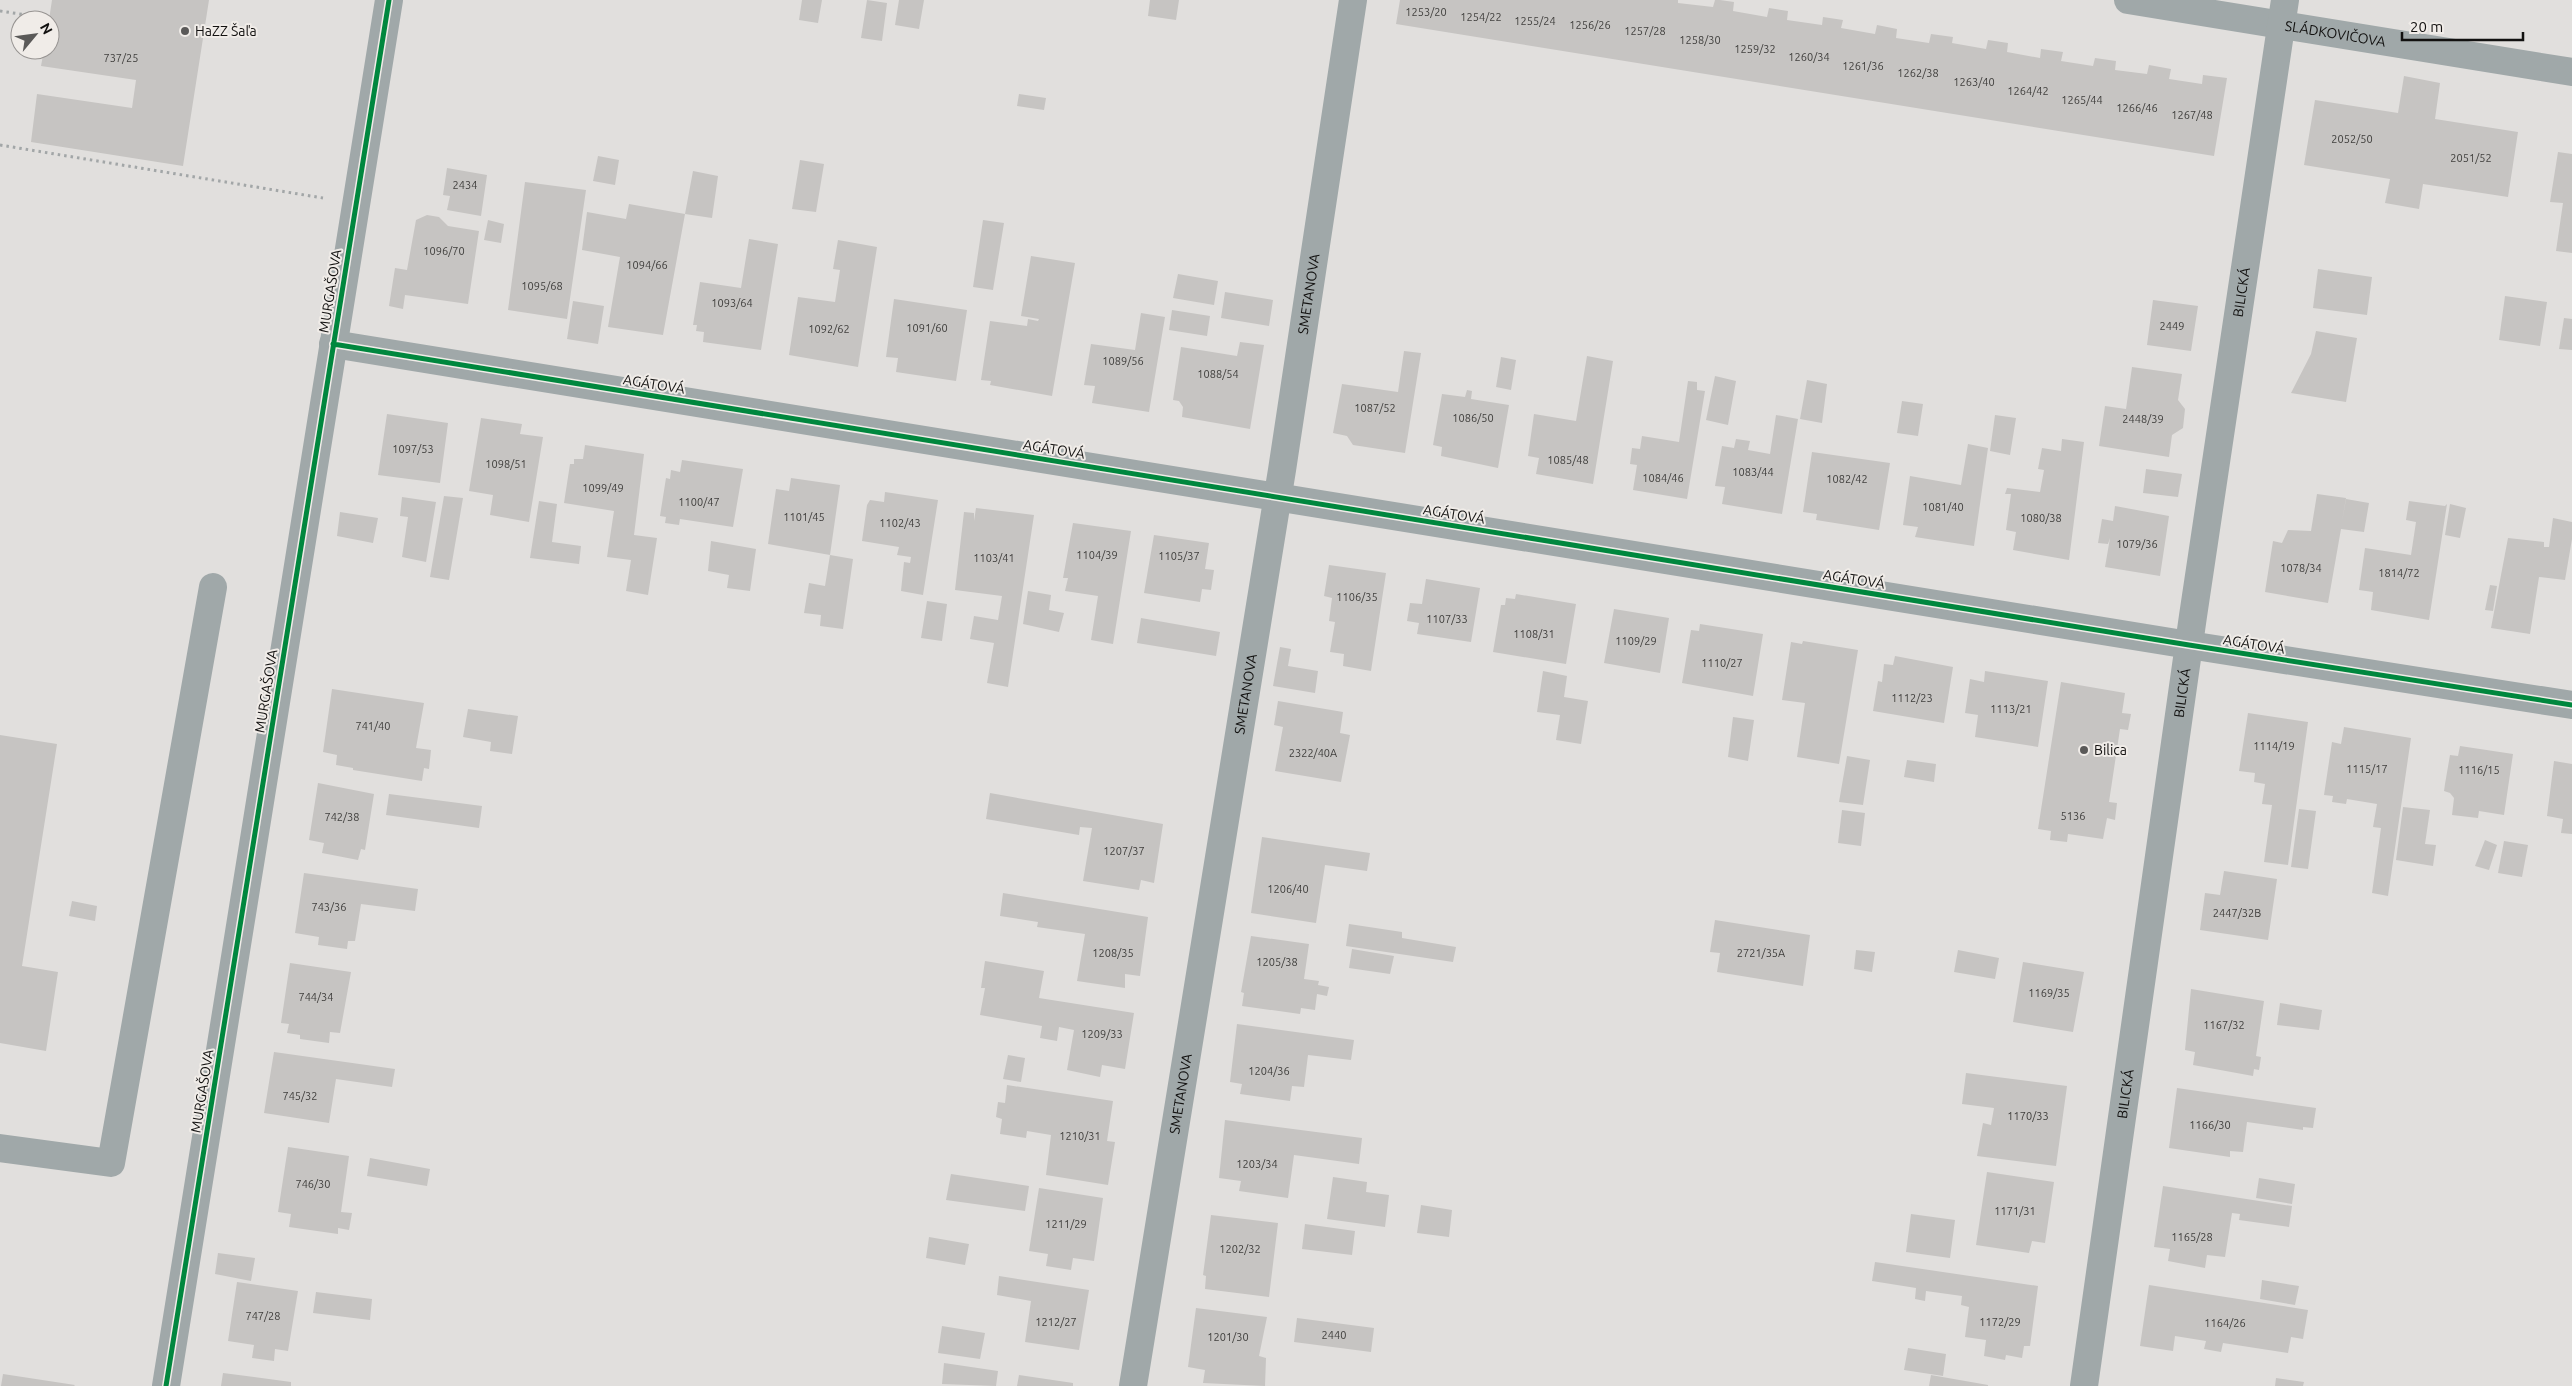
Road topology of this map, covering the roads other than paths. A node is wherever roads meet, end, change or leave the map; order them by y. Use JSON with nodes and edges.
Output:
{"nodes":[{"id":1,"x":389,"y":0,"type":"edge"},
{"id":2,"x":1353,"y":0,"type":"edge"},
{"id":3,"x":2128,"y":0,"type":"edge"},
{"id":4,"x":2283,"y":12,"type":"edge"},
{"id":5,"x":2572,"y":72,"type":"edge"},
{"id":6,"x":333,"y":344,"type":"junction"},
{"id":7,"x":1277,"y":496,"type":"junction"},
{"id":8,"x":213,"y":587,"type":"dead end"},
{"id":9,"x":2189,"y":645,"type":"junction"},
{"id":10,"x":2572,"y":705,"type":"edge"},
{"id":11,"x":0,"y":1148,"type":"edge"},
{"id":12,"x":166,"y":1386,"type":"edge"},
{"id":13,"x":1133,"y":1386,"type":"edge"},
{"id":14,"x":2084,"y":1386,"type":"edge"}],
"edges":[{"from":1,"to":6,"type":"street","name":"MURGAŠOVA"},
{"from":2,"to":7,"type":"street","name":"SMETANOVA"},
{"from":3,"to":4,"type":"street","name":"SLÁDKOVIČOVA"},
{"from":4,"to":5,"type":"street","name":"SLÁDKOVIČOVA"},
{"from":4,"to":9,"type":"street","name":"BILICKÁ"},
{"from":6,"to":7,"type":"street","name":"AGÁTOVÁ"},
{"from":6,"to":12,"type":"street","name":"MURGAŠOVA"},
{"from":7,"to":9,"type":"street","name":"AGÁTOVÁ"},
{"from":7,"to":13,"type":"street","name":"SMETANOVA"},
{"from":8,"to":11,"type":"street"},
{"from":9,"to":10,"type":"street","name":"AGÁTOVÁ"},
{"from":9,"to":14,"type":"street","name":"BILICKÁ"}]}
